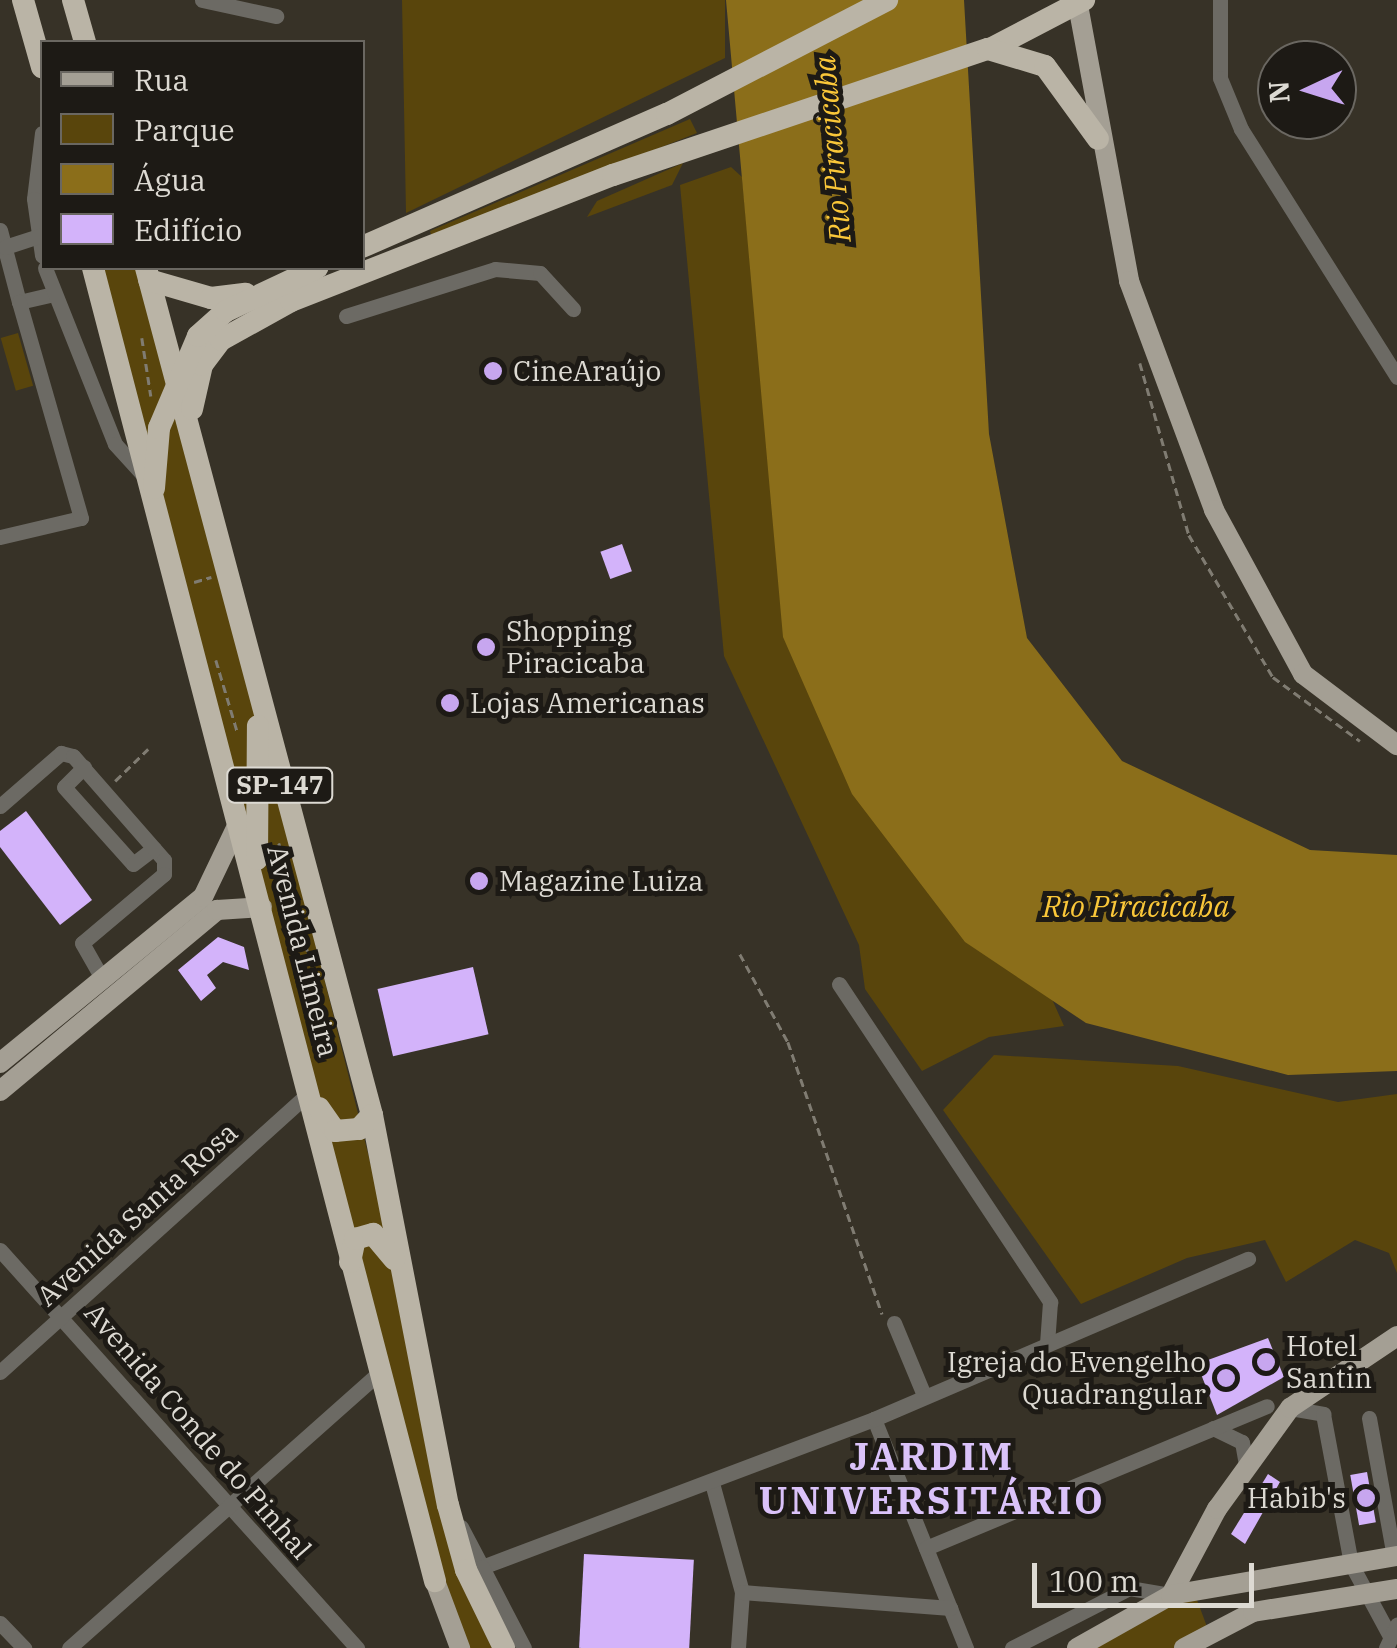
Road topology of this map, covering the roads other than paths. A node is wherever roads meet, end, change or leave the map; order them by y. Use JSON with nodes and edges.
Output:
{"nodes":[{"id":1,"x":23,"y":0,"type":"edge"},
{"id":2,"x":73,"y":0,"type":"edge"},
{"id":3,"x":202,"y":0,"type":"edge"},
{"id":4,"x":886,"y":0,"type":"edge"},
{"id":5,"x":1220,"y":0,"type":"edge"},
{"id":6,"x":1073,"y":4,"type":"edge"},
{"id":7,"x":276,"y":16,"type":"dead end"},
{"id":8,"x":84,"y":40,"type":"edge"},
{"id":9,"x":988,"y":49,"type":"junction"},
{"id":10,"x":40,"y":60,"type":"edge"},
{"id":11,"x":40,"y":138,"type":"edge"},
{"id":12,"x":1101,"y":146,"type":"junction"},
{"id":13,"x":0,"y":230,"type":"edge"},
{"id":14,"x":39,"y":236,"type":"junction"},
{"id":15,"x":40,"y":242,"type":"edge"},
{"id":16,"x":365,"y":246,"type":"edge"},
{"id":17,"x":4,"y":247,"type":"junction"},
{"id":18,"x":46,"y":270,"type":"edge"},
{"id":19,"x":94,"y":270,"type":"edge"},
{"id":20,"x":312,"y":270,"type":"edge"},
{"id":21,"x":148,"y":274,"type":"edge"},
{"id":22,"x":259,"y":293,"type":"junction"},
{"id":23,"x":52,"y":294,"type":"junction"},
{"id":24,"x":18,"y":302,"type":"junction"},
{"id":25,"x":574,"y":309,"type":"dead end"},
{"id":26,"x":346,"y":316,"type":"dead end"},
{"id":27,"x":176,"y":372,"type":"junction"},
{"id":28,"x":1397,"y":377,"type":"edge"},
{"id":29,"x":196,"y":452,"type":"junction"},
{"id":30,"x":145,"y":477,"type":"junction"},
{"id":31,"x":154,"y":506,"type":"junction"},
{"id":32,"x":0,"y":537,"type":"edge"},
{"id":33,"x":258,"y":680,"type":"junction"},
{"id":34,"x":1397,"y":745,"type":"edge"},
{"id":35,"x":84,"y":767,"type":"junction"},
{"id":36,"x":0,"y":806,"type":"edge"},
{"id":37,"x":239,"y":822,"type":"junction"},
{"id":38,"x":154,"y":848,"type":"junction"},
{"id":39,"x":252,"y":872,"type":"junction"},
{"id":40,"x":262,"y":907,"type":"junction"},
{"id":41,"x":217,"y":910,"type":"junction"},
{"id":42,"x":103,"y":980,"type":"junction"},
{"id":43,"x":839,"y":984,"type":"dead end"},
{"id":44,"x":293,"y":1029,"type":"junction"},
{"id":45,"x":40,"y":1030,"type":"junction"},
{"id":46,"x":55,"y":1049,"type":"junction"},
{"id":47,"x":0,"y":1063,"type":"edge"},
{"id":48,"x":0,"y":1092,"type":"edge"},
{"id":49,"x":308,"y":1094,"type":"junction"},
{"id":50,"x":372,"y":1116,"type":"junction"},
{"id":51,"x":0,"y":1250,"type":"edge"},
{"id":52,"x":1248,"y":1258,"type":"dead end"},
{"id":53,"x":350,"y":1264,"type":"junction"},
{"id":54,"x":411,"y":1310,"type":"junction"},
{"id":55,"x":62,"y":1314,"type":"junction"},
{"id":56,"x":890,"y":1323,"type":"road end"},
{"id":57,"x":1397,"y":1336,"type":"edge"},
{"id":58,"x":1047,"y":1344,"type":"junction"},
{"id":59,"x":0,"y":1372,"type":"edge"},
{"id":60,"x":376,"y":1375,"type":"junction"},
{"id":61,"x":924,"y":1395,"type":"junction"},
{"id":62,"x":1267,"y":1406,"type":"dead end"},
{"id":63,"x":1290,"y":1408,"type":"junction"},
{"id":64,"x":1369,"y":1418,"type":"dead end"},
{"id":65,"x":874,"y":1419,"type":"junction"},
{"id":66,"x":1213,"y":1428,"type":"junction"},
{"id":67,"x":1246,"y":1464,"type":"junction"},
{"id":68,"x":712,"y":1483,"type":"junction"},
{"id":69,"x":226,"y":1503,"type":"junction"},
{"id":70,"x":926,"y":1548,"type":"junction"},
{"id":71,"x":1396,"y":1556,"type":"edge"},
{"id":72,"x":1352,"y":1564,"type":"junction"},
{"id":73,"x":474,"y":1569,"type":"junction"},
{"id":74,"x":435,"y":1581,"type":"joint"},
{"id":75,"x":1397,"y":1589,"type":"edge"},
{"id":76,"x":742,"y":1592,"type":"junction"},
{"id":77,"x":1367,"y":1593,"type":"junction"},
{"id":78,"x":1171,"y":1595,"type":"junction"},
{"id":79,"x":950,"y":1608,"type":"junction"},
{"id":80,"x":0,"y":1623,"type":"edge"},
{"id":81,"x":1391,"y":1636,"type":"edge"},
{"id":82,"x":459,"y":1647,"type":"edge"},
{"id":83,"x":24,"y":1648,"type":"edge"},
{"id":84,"x":69,"y":1648,"type":"edge"},
{"id":85,"x":356,"y":1648,"type":"edge"},
{"id":86,"x":492,"y":1648,"type":"edge"},
{"id":87,"x":504,"y":1648,"type":"edge"},
{"id":88,"x":524,"y":1648,"type":"edge"},
{"id":89,"x":738,"y":1648,"type":"edge"},
{"id":90,"x":966,"y":1648,"type":"edge"},
{"id":91,"x":1012,"y":1648,"type":"edge"},
{"id":92,"x":1077,"y":1648,"type":"edge"},
{"id":93,"x":1184,"y":1648,"type":"edge"}],
"edges":[{"from":1,"to":10,"type":"highway"},
{"from":2,"to":8,"type":"highway"},
{"from":3,"to":7,"type":"street"},
{"from":4,"to":16,"type":"highway"},
{"from":5,"to":28,"type":"street"},
{"from":6,"to":9,"type":"highway"},
{"from":6,"to":12,"type":"main road"},
{"from":9,"to":12,"type":"highway"},
{"from":9,"to":29,"type":"highway"},
{"from":11,"to":14,"type":"street"},
{"from":12,"to":34,"type":"main road"},
{"from":13,"to":17,"type":"street"},
{"from":14,"to":15,"type":"street"},
{"from":14,"to":17,"type":"street"},
{"from":17,"to":24,"type":"street"},
{"from":18,"to":23,"type":"street"},
{"from":19,"to":30,"type":"highway","name":"Avenida Limeira","number":"SP-147"},
{"from":20,"to":22,"type":"highway"},
{"from":21,"to":22,"type":"highway"},
{"from":21,"to":27,"type":"highway","name":"Avenida Limeira","number":"SP-147"},
{"from":22,"to":27,"type":"highway"},
{"from":23,"to":24,"type":"street"},
{"from":23,"to":30,"type":"street"},
{"from":24,"to":32,"type":"street"},
{"from":25,"to":26,"type":"street"},
{"from":27,"to":29,"type":"highway","name":"Avenida Limeira","number":"SP-147"},
{"from":27,"to":31,"type":"highway"},
{"from":29,"to":33,"type":"highway","name":"Avenida Limeira","number":"SP-147"},
{"from":30,"to":31,"type":"highway","name":"Avenida Limeira","number":"SP-147"},
{"from":31,"to":37,"type":"highway","name":"Avenida Limeira","number":"SP-147"},
{"from":33,"to":39,"type":"highway"},
{"from":33,"to":50,"type":"highway","name":"Avenida Limeira","number":"SP-147"},
{"from":35,"to":36,"type":"street"},
{"from":35,"to":38,"type":"street"},
{"from":35,"to":38,"type":"street"},
{"from":37,"to":39,"type":"highway","name":"Avenida Limeira","number":"SP-147"},
{"from":37,"to":42,"type":"main road"},
{"from":38,"to":42,"type":"street"},
{"from":39,"to":40,"type":"highway","name":"Avenida Limeira","number":"SP-147"},
{"from":39,"to":41,"type":"main road"},
{"from":40,"to":41,"type":"main road"},
{"from":40,"to":44,"type":"highway","name":"Avenida Limeira","number":"SP-147"},
{"from":41,"to":46,"type":"main road"},
{"from":42,"to":45,"type":"main road"},
{"from":43,"to":58,"type":"street"},
{"from":44,"to":49,"type":"highway","name":"Avenida Limeira","number":"SP-147"},
{"from":44,"to":50,"type":"highway"},
{"from":45,"to":46,"type":"main road"},
{"from":45,"to":47,"type":"main road"},
{"from":46,"to":48,"type":"main road"},
{"from":49,"to":53,"type":"highway","name":"Avenida Limeira","number":"SP-147"},
{"from":49,"to":55,"type":"street","name":"Avenida Santa Rosa"},
{"from":50,"to":54,"type":"highway","name":"Avenida Limeira","number":"SP-147"},
{"from":51,"to":55,"type":"street","name":"Avenida Conde do Pinhal"},
{"from":52,"to":58,"type":"street"},
{"from":53,"to":54,"type":"highway"},
{"from":53,"to":60,"type":"highway","name":"Avenida Limeira","number":"SP-147"},
{"from":54,"to":73,"type":"highway","name":"Avenida Limeira","number":"SP-147"},
{"from":55,"to":59,"type":"street","name":"Avenida Santa Rosa"},
{"from":55,"to":69,"type":"street","name":"Avenida Conde do Pinhal"},
{"from":56,"to":61,"type":"street"},
{"from":57,"to":63,"type":"main road"},
{"from":58,"to":61,"type":"street"},
{"from":60,"to":69,"type":"street"},
{"from":60,"to":74,"type":"highway","name":"Avenida Limeira","number":"SP-147"},
{"from":61,"to":65,"type":"street"},
{"from":62,"to":66,"type":"street"},
{"from":63,"to":67,"type":"main road"},
{"from":63,"to":72,"type":"street"},
{"from":64,"to":71,"type":"street"},
{"from":65,"to":68,"type":"street"},
{"from":65,"to":70,"type":"street"},
{"from":66,"to":67,"type":"street"},
{"from":66,"to":70,"type":"street"},
{"from":67,"to":78,"type":"main road"},
{"from":68,"to":73,"type":"street"},
{"from":68,"to":76,"type":"street"},
{"from":69,"to":84,"type":"street"},
{"from":69,"to":85,"type":"street","name":"Avenida Conde do Pinhal"},
{"from":70,"to":79,"type":"street"},
{"from":71,"to":72,"type":"main road"},
{"from":72,"to":77,"type":"street"},
{"from":72,"to":78,"type":"main road"},
{"from":73,"to":86,"type":"main road","name":"Avenida Limeira","number":"SP-147"},
{"from":73,"to":87,"type":"highway","name":"Avenida Limeira"},
{"from":73,"to":88,"type":"street"},
{"from":74,"to":82,"type":"main road","name":"Avenida Limeira","number":"SP-147"},
{"from":75,"to":77,"type":"main road"},
{"from":76,"to":79,"type":"street"},
{"from":76,"to":89,"type":"street"},
{"from":77,"to":81,"type":"street"},
{"from":77,"to":93,"type":"main road"},
{"from":78,"to":91,"type":"street"},
{"from":78,"to":92,"type":"main road"},
{"from":79,"to":90,"type":"street"},
{"from":80,"to":83,"type":"street"}]}
